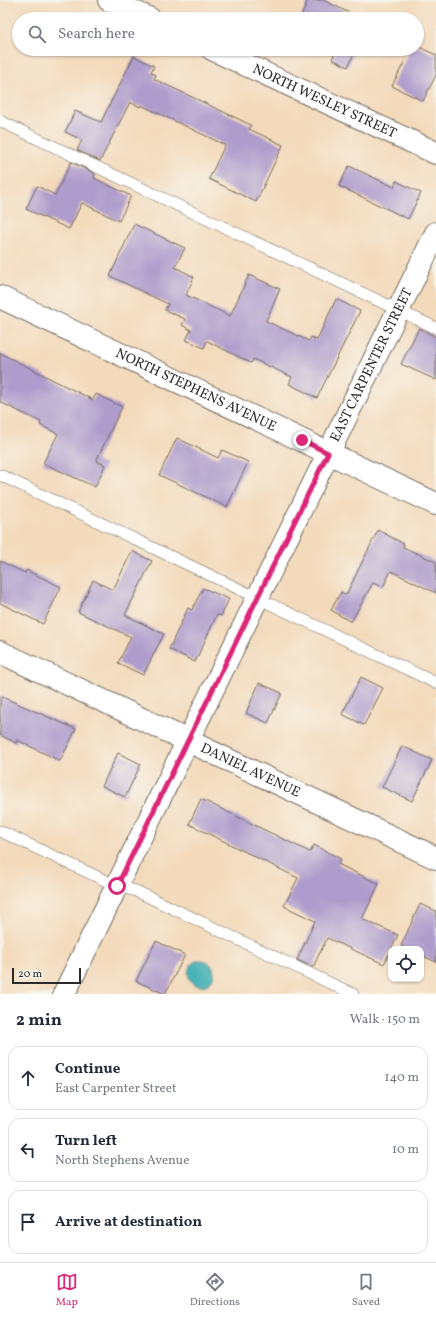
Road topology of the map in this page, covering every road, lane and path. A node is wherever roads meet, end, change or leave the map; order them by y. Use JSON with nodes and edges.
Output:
{"nodes":[{"id":1,"x":110,"y":0,"type":"edge"},
{"id":2,"x":135,"y":12,"type":"edge"},
{"id":3,"x":227,"y":56,"type":"edge"},
{"id":4,"x":0,"y":121,"type":"edge"},
{"id":5,"x":436,"y":153,"type":"edge"},
{"id":6,"x":436,"y":233,"type":"edge"},
{"id":7,"x":0,"y":297,"type":"edge"},
{"id":8,"x":398,"y":310,"type":"junction"},
{"id":9,"x":436,"y":328,"type":"edge"},
{"id":10,"x":328,"y":453,"type":"junction"},
{"id":11,"x":0,"y":475,"type":"edge"},
{"id":12,"x":436,"y":504,"type":"edge"},
{"id":13,"x":257,"y":598,"type":"junction"},
{"id":14,"x":0,"y":652,"type":"edge"},
{"id":15,"x":436,"y":683,"type":"edge"},
{"id":16,"x":188,"y":741,"type":"junction"},
{"id":17,"x":0,"y":831,"type":"edge"},
{"id":18,"x":436,"y":858,"type":"edge"},
{"id":19,"x":117,"y":886,"type":"junction"},
{"id":20,"x":64,"y":994,"type":"edge"},
{"id":21,"x":353,"y":994,"type":"edge"}],
"edges":[{"from":1,"to":2,"type":"street"},
{"from":3,"to":5,"type":"street","name":"NORTH WESLEY STREET"},
{"from":4,"to":8,"type":"lane"},
{"from":6,"to":8,"type":"street","name":"EAST CARPENTER STREET"},
{"from":7,"to":10,"type":"street","name":"NORTH STEPHENS AVENUE"},
{"from":8,"to":9,"type":"lane"},
{"from":8,"to":10,"type":"street","name":"EAST CARPENTER STREET"},
{"from":10,"to":12,"type":"street","name":"NORTH STEPHENS AVENUE"},
{"from":10,"to":13,"type":"street","name":"EAST CARPENTER STREET"},
{"from":11,"to":13,"type":"lane"},
{"from":13,"to":15,"type":"lane"},
{"from":13,"to":16,"type":"street","name":"EAST CARPENTER STREET"},
{"from":14,"to":16,"type":"street","name":"DANIEL AVENUE"},
{"from":16,"to":18,"type":"street","name":"DANIEL AVENUE"},
{"from":16,"to":19,"type":"street","name":"EAST CARPENTER STREET"},
{"from":17,"to":19,"type":"lane"},
{"from":19,"to":20,"type":"street","name":"EAST CARPENTER STREET"},
{"from":19,"to":21,"type":"lane"}]}
